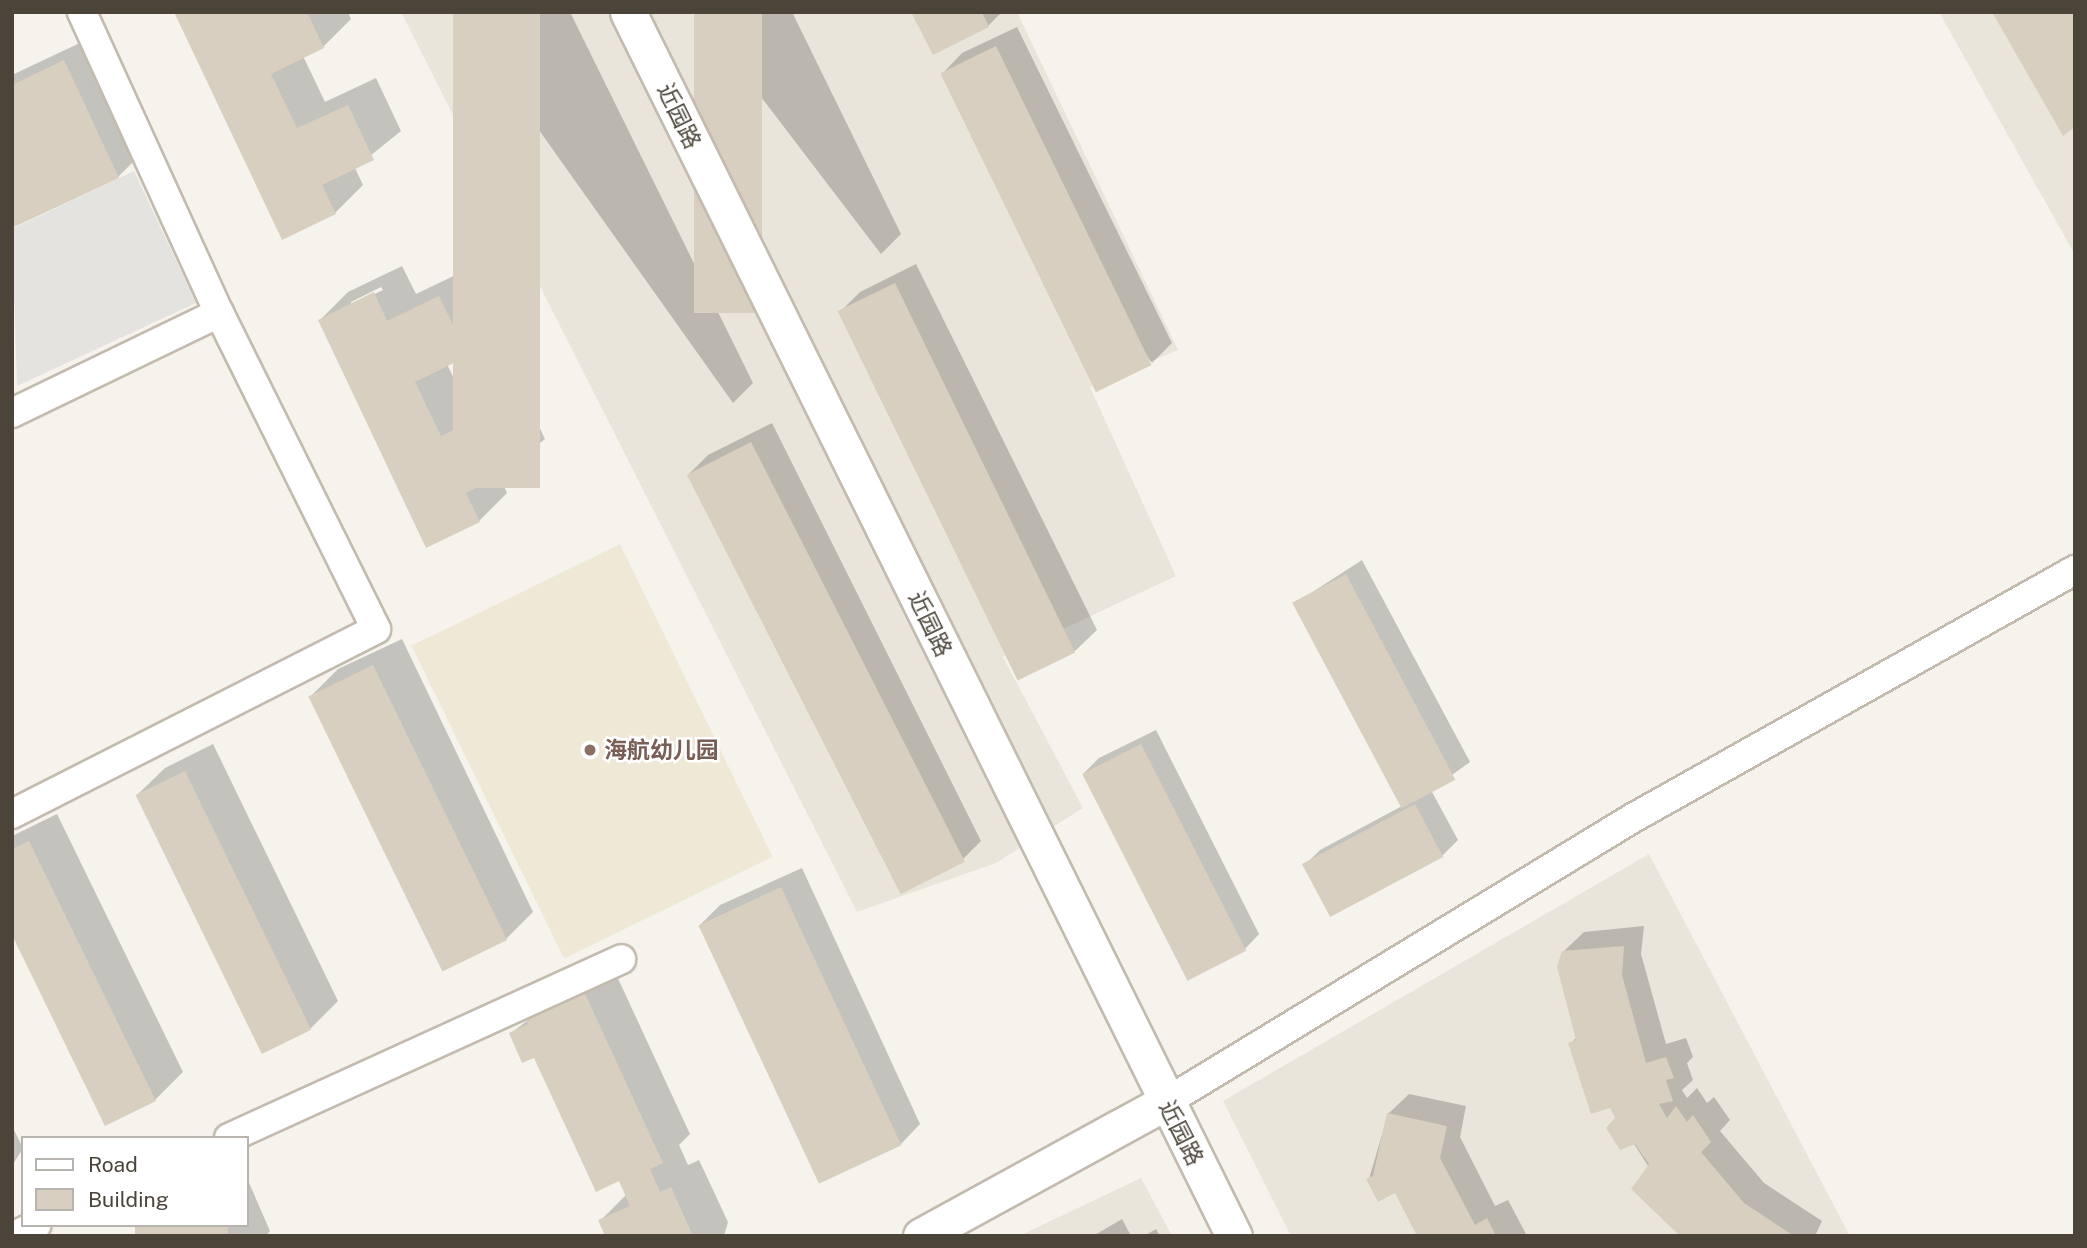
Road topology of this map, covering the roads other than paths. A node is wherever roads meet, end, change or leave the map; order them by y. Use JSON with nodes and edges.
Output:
{"nodes":[{"id":1,"x":82,"y":12,"type":"edge"},
{"id":2,"x":628,"y":12,"type":"edge"},
{"id":3,"x":219,"y":313,"type":"junction"},
{"id":4,"x":12,"y":413,"type":"edge"},
{"id":5,"x":2075,"y":570,"type":"edge"},
{"id":6,"x":12,"y":814,"type":"edge"},
{"id":7,"x":621,"y":959,"type":"dead end"},
{"id":8,"x":1166,"y":1102,"type":"junction"},
{"id":9,"x":233,"y":1136,"type":"edge"},
{"id":10,"x":33,"y":1227,"type":"edge"},
{"id":11,"x":14,"y":1236,"type":"edge"},
{"id":12,"x":921,"y":1236,"type":"edge"},
{"id":13,"x":1234,"y":1236,"type":"edge"}],
"edges":[{"from":1,"to":3,"type":"street"},
{"from":2,"to":8,"type":"street","name":"近园路"},
{"from":3,"to":4,"type":"street"},
{"from":3,"to":6,"type":"street"},
{"from":5,"to":8,"type":"street"},
{"from":7,"to":9,"type":"street"},
{"from":8,"to":12,"type":"street"},
{"from":8,"to":13,"type":"street","name":"近园路"},
{"from":10,"to":11,"type":"street"}]}
